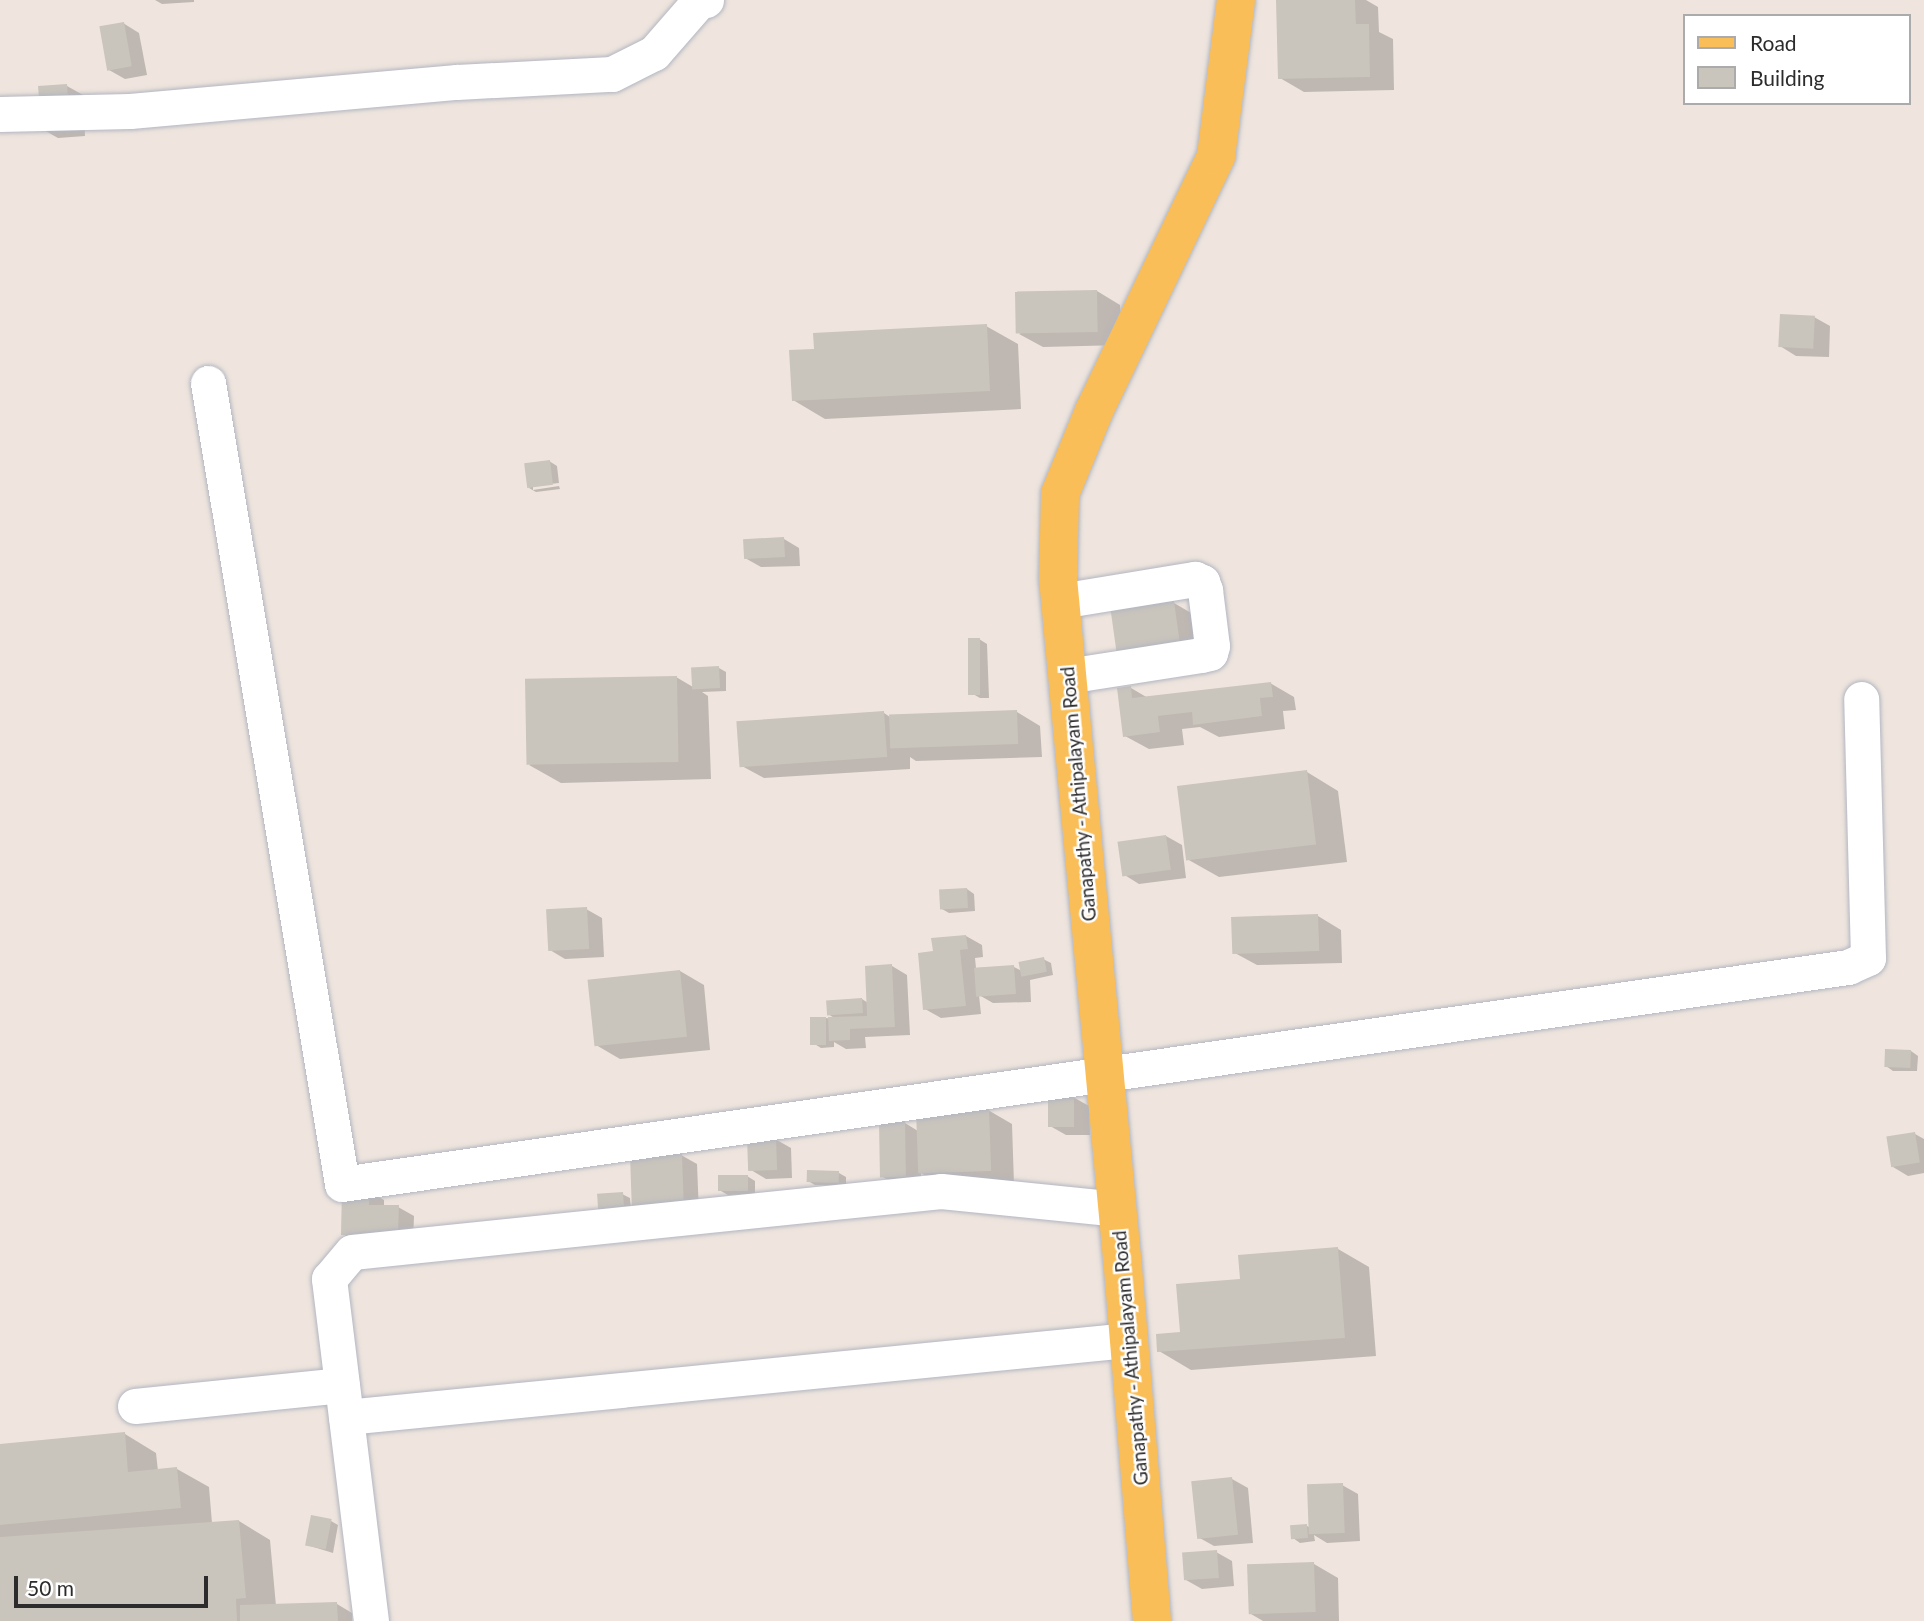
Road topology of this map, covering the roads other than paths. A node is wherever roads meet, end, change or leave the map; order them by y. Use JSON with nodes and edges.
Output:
{"nodes":[{"id":1,"x":706,"y":0,"type":"edge"},
{"id":2,"x":1236,"y":0,"type":"edge"},
{"id":3,"x":0,"y":114,"type":"edge"},
{"id":4,"x":208,"y":383,"type":"dead end"},
{"id":5,"x":1060,"y":601,"type":"junction"},
{"id":6,"x":1067,"y":676,"type":"junction"},
{"id":7,"x":1861,"y":699,"type":"dead end"},
{"id":8,"x":1105,"y":1073,"type":"junction"},
{"id":9,"x":1117,"y":1209,"type":"junction"},
{"id":10,"x":1129,"y":1340,"type":"junction"},
{"id":11,"x":344,"y":1401,"type":"junction"},
{"id":12,"x":135,"y":1406,"type":"dead end"},
{"id":13,"x":371,"y":1621,"type":"edge"},
{"id":14,"x":1152,"y":1621,"type":"edge"}],
"edges":[{"from":1,"to":3,"type":"street"},
{"from":2,"to":5,"type":"main road","name":"Ganapathy - Athipalayam Road"},
{"from":4,"to":8,"type":"street"},
{"from":5,"to":6,"type":"main road","name":"Ganapathy - Athipalayam Road"},
{"from":5,"to":6,"type":"street"},
{"from":6,"to":8,"type":"main road","name":"Ganapathy - Athipalayam Road"},
{"from":7,"to":8,"type":"street"},
{"from":8,"to":9,"type":"main road","name":"Ganapathy - Athipalayam Road"},
{"from":9,"to":10,"type":"main road","name":"Ganapathy - Athipalayam Road"},
{"from":9,"to":11,"type":"street"},
{"from":10,"to":11,"type":"street"},
{"from":10,"to":14,"type":"main road","name":"Ganapathy - Athipalayam Road"},
{"from":11,"to":12,"type":"street"},
{"from":11,"to":13,"type":"street"}]}
